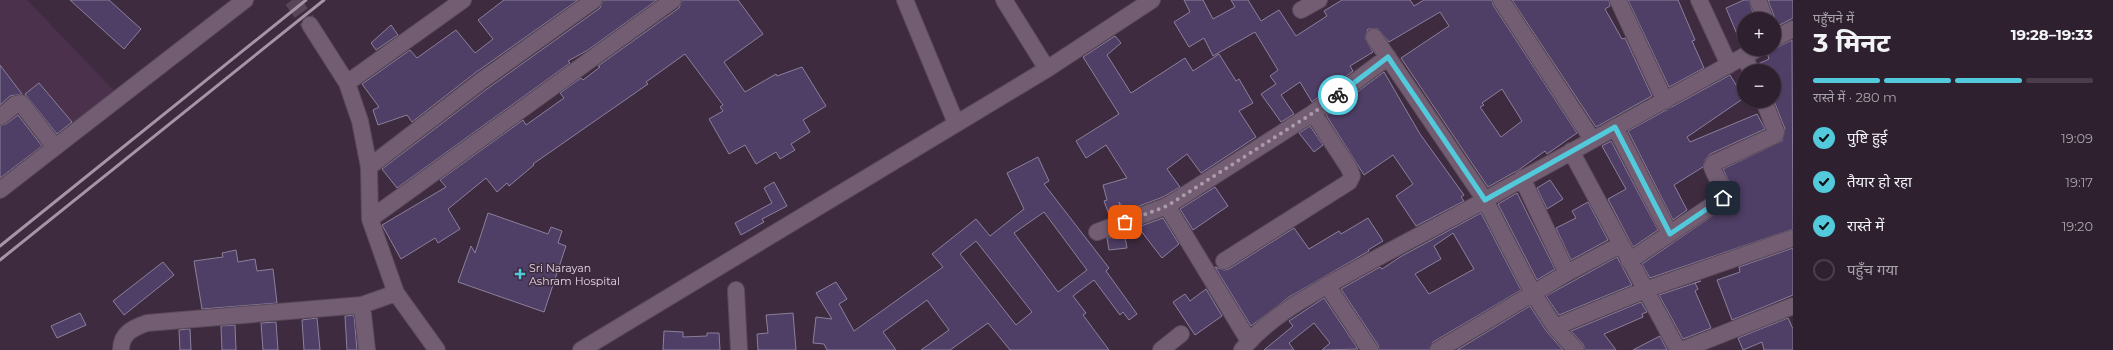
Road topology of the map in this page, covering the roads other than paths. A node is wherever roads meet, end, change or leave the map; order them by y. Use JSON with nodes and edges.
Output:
{"nodes":[{"id":1,"x":245,"y":0,"type":"edge"},
{"id":2,"x":463,"y":0,"type":"edge"},
{"id":3,"x":594,"y":0,"type":"edge"},
{"id":4,"x":673,"y":0,"type":"edge"},
{"id":5,"x":905,"y":0,"type":"edge"},
{"id":6,"x":1004,"y":0,"type":"edge"},
{"id":7,"x":1152,"y":0,"type":"edge"},
{"id":8,"x":1319,"y":0,"type":"edge"},
{"id":9,"x":1501,"y":0,"type":"edge"},
{"id":10,"x":1618,"y":0,"type":"edge"},
{"id":11,"x":1699,"y":0,"type":"edge"},
{"id":12,"x":1758,"y":0,"type":"edge"},
{"id":13,"x":1301,"y":10,"type":"dead end"},
{"id":14,"x":1762,"y":12,"type":"edge"},
{"id":15,"x":310,"y":25,"type":"tunnel mouth"},
{"id":16,"x":1792,"y":31,"type":"edge"},
{"id":17,"x":1781,"y":36,"type":"edge"},
{"id":18,"x":1374,"y":37,"type":"dead end"},
{"id":19,"x":1745,"y":56,"type":"edge"},
{"id":20,"x":1388,"y":57,"type":"junction"},
{"id":21,"x":1729,"y":65,"type":"junction"},
{"id":22,"x":1047,"y":69,"type":"junction"},
{"id":23,"x":347,"y":83,"type":"junction"},
{"id":24,"x":1665,"y":101,"type":"junction"},
{"id":25,"x":1767,"y":108,"type":"edge"},
{"id":26,"x":1313,"y":113,"type":"junction"},
{"id":27,"x":0,"y":117,"type":"edge"},
{"id":28,"x":956,"y":123,"type":"junction"},
{"id":29,"x":1615,"y":127,"type":"junction"},
{"id":30,"x":1592,"y":139,"type":"junction"},
{"id":31,"x":55,"y":147,"type":"junction"},
{"id":32,"x":1571,"y":151,"type":"junction"},
{"id":33,"x":368,"y":166,"type":"junction"},
{"id":34,"x":1522,"y":178,"type":"junction"},
{"id":35,"x":0,"y":190,"type":"edge"},
{"id":36,"x":1485,"y":200,"type":"junction"},
{"id":37,"x":1167,"y":206,"type":"junction"},
{"id":38,"x":370,"y":219,"type":"junction"},
{"id":39,"x":1098,"y":232,"type":"dead end"},
{"id":40,"x":1670,"y":234,"type":"junction"},
{"id":41,"x":1793,"y":238,"type":"edge"},
{"id":42,"x":1620,"y":245,"type":"junction"},
{"id":43,"x":1224,"y":261,"type":"dead end"},
{"id":44,"x":1629,"y":261,"type":"junction"},
{"id":45,"x":1567,"y":273,"type":"junction"},
{"id":46,"x":1327,"y":285,"type":"junction"},
{"id":47,"x":736,"y":290,"type":"dead end"},
{"id":48,"x":1645,"y":290,"type":"junction"},
{"id":49,"x":396,"y":293,"type":"junction"},
{"id":50,"x":1533,"y":293,"type":"junction"},
{"id":51,"x":362,"y":305,"type":"junction"},
{"id":52,"x":1793,"y":306,"type":"edge"},
{"id":53,"x":1556,"y":327,"type":"junction"},
{"id":54,"x":1181,"y":334,"type":"dead end"},
{"id":55,"x":1246,"y":345,"type":"edge"},
{"id":56,"x":121,"y":350,"type":"edge"},
{"id":57,"x":367,"y":350,"type":"edge"},
{"id":58,"x":437,"y":350,"type":"edge"},
{"id":59,"x":581,"y":350,"type":"edge"},
{"id":60,"x":739,"y":350,"type":"edge"},
{"id":61,"x":1161,"y":350,"type":"edge"},
{"id":62,"x":1370,"y":350,"type":"edge"},
{"id":63,"x":1438,"y":350,"type":"edge"},
{"id":64,"x":1576,"y":350,"type":"edge"},
{"id":65,"x":1678,"y":350,"type":"edge"},
{"id":66,"x":1682,"y":350,"type":"edge"}],
"edges":[{"from":1,"to":31,"type":"street"},
{"from":2,"to":23,"type":"street"},
{"from":3,"to":33,"type":"street"},
{"from":4,"to":38,"type":"street"},
{"from":5,"to":28,"type":"street"},
{"from":6,"to":22,"type":"street"},
{"from":7,"to":22,"type":"street"},
{"from":8,"to":13,"type":"street"},
{"from":9,"to":30,"type":"street"},
{"from":10,"to":24,"type":"street"},
{"from":11,"to":21,"type":"street"},
{"from":12,"to":14,"type":"street"},
{"from":15,"to":23,"type":"street"},
{"from":16,"to":17,"type":"street"},
{"from":18,"to":20,"type":"street"},
{"from":19,"to":21,"type":"street"},
{"from":20,"to":26,"type":"street"},
{"from":20,"to":36,"type":"street"},
{"from":21,"to":24,"type":"street"},
{"from":22,"to":28,"type":"street"},
{"from":23,"to":33,"type":"street"},
{"from":24,"to":29,"type":"street"},
{"from":25,"to":40,"type":"street"},
{"from":26,"to":37,"type":"street"},
{"from":26,"to":43,"type":"street"},
{"from":27,"to":31,"type":"street"},
{"from":28,"to":59,"type":"street"},
{"from":29,"to":30,"type":"street"},
{"from":29,"to":40,"type":"street"},
{"from":30,"to":32,"type":"street"},
{"from":31,"to":35,"type":"street"},
{"from":32,"to":34,"type":"street"},
{"from":32,"to":42,"type":"street"},
{"from":33,"to":38,"type":"street"},
{"from":34,"to":36,"type":"street"},
{"from":34,"to":45,"type":"street"},
{"from":36,"to":46,"type":"street"},
{"from":36,"to":50,"type":"street"},
{"from":37,"to":39,"type":"street"},
{"from":37,"to":55,"type":"street"},
{"from":38,"to":49,"type":"street"},
{"from":40,"to":44,"type":"street"},
{"from":41,"to":48,"type":"street"},
{"from":42,"to":44,"type":"street"},
{"from":42,"to":45,"type":"street"},
{"from":44,"to":48,"type":"street"},
{"from":45,"to":50,"type":"street"},
{"from":46,"to":55,"type":"street"},
{"from":46,"to":62,"type":"street"},
{"from":47,"to":60,"type":"street"},
{"from":48,"to":53,"type":"street"},
{"from":48,"to":65,"type":"street"},
{"from":49,"to":51,"type":"street"},
{"from":49,"to":58,"type":"street"},
{"from":50,"to":53,"type":"street"},
{"from":50,"to":63,"type":"street"},
{"from":51,"to":56,"type":"street"},
{"from":51,"to":57,"type":"street"},
{"from":52,"to":66,"type":"street"},
{"from":53,"to":64,"type":"street"},
{"from":54,"to":61,"type":"street"}]}
